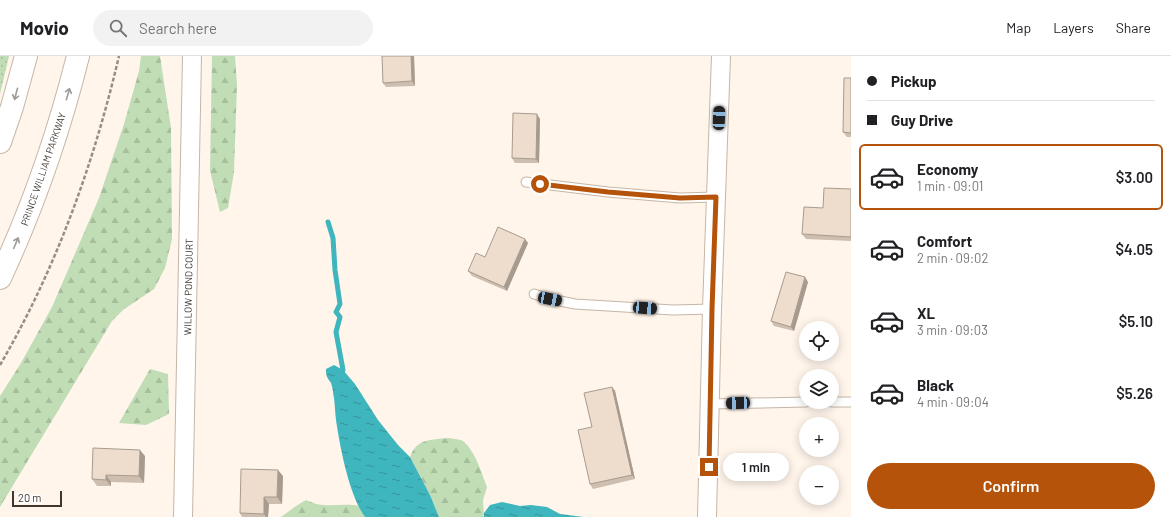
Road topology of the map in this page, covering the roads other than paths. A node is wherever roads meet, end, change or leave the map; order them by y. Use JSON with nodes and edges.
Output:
{"nodes":[{"id":1,"x":26,"y":56,"type":"edge"},
{"id":2,"x":78,"y":56,"type":"edge"},
{"id":3,"x":192,"y":56,"type":"edge"},
{"id":4,"x":721,"y":56,"type":"edge"},
{"id":5,"x":0,"y":142,"type":"edge"},
{"id":6,"x":526,"y":182,"type":"dead end"},
{"id":7,"x":716,"y":197,"type":"junction"},
{"id":8,"x":0,"y":278,"type":"edge"},
{"id":9,"x":534,"y":294,"type":"dead end"},
{"id":10,"x":712,"y":309,"type":"junction"},
{"id":11,"x":799,"y":402,"type":"edge"},
{"id":12,"x":839,"y":402,"type":"edge"},
{"id":13,"x":851,"y":402,"type":"edge"},
{"id":14,"x":710,"y":404,"type":"junction"},
{"id":15,"x":183,"y":517,"type":"edge"},
{"id":16,"x":707,"y":517,"type":"edge"}],
"edges":[{"from":1,"to":5,"type":"highway","one_way":true},
{"from":8,"to":2,"type":"highway","name":"PRINCE WILLIAM PARKWAY","one_way":true},
{"from":3,"to":15,"type":"street","name":"WILLOW POND COURT"},
{"from":4,"to":7,"type":"street"},
{"from":6,"to":7,"type":"lane"},
{"from":7,"to":10,"type":"street"},
{"from":9,"to":10,"type":"lane"},
{"from":10,"to":14,"type":"street"},
{"from":11,"to":14,"type":"lane"},
{"from":12,"to":13,"type":"lane"},
{"from":14,"to":16,"type":"street"}]}
